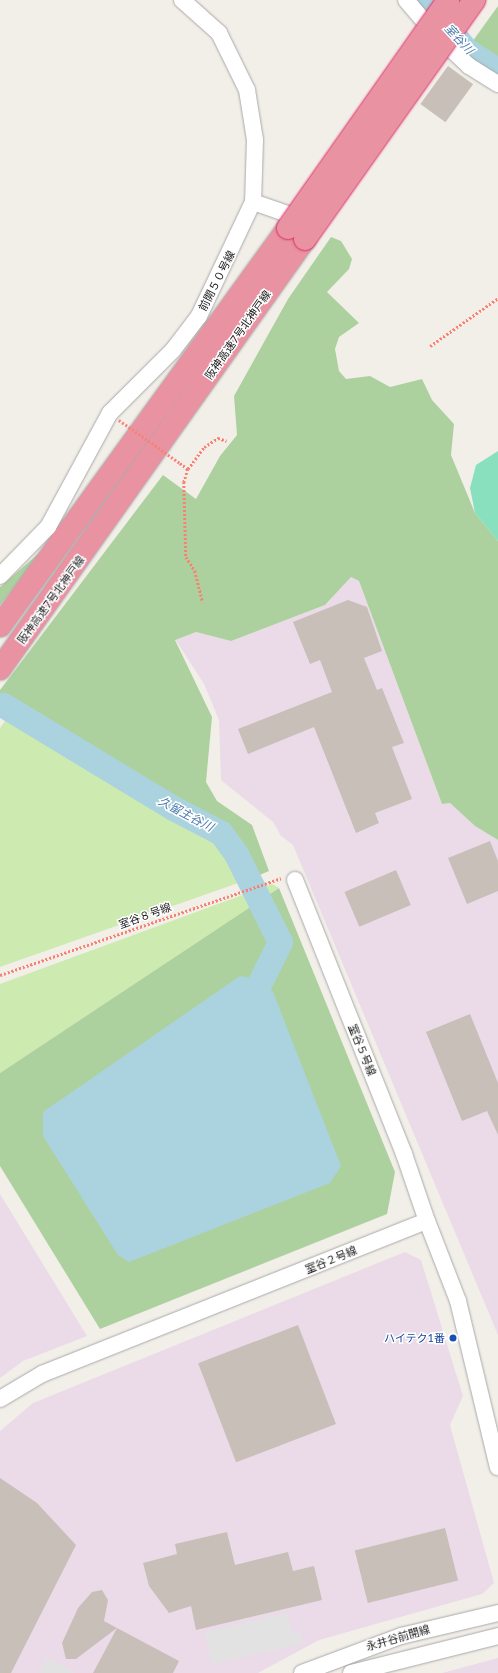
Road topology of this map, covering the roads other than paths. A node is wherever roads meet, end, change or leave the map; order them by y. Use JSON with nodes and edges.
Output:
{"nodes":[{"id":1,"x":182,"y":0,"type":"edge"},
{"id":2,"x":406,"y":0,"type":"edge"},
{"id":3,"x":448,"y":0,"type":"edge"},
{"id":4,"x":474,"y":0,"type":"edge"},
{"id":5,"x":435,"y":34,"type":"junction"},
{"id":6,"x":498,"y":84,"type":"edge"},
{"id":7,"x":253,"y":202,"type":"junction"},
{"id":8,"x":296,"y":233,"type":"junction"},
{"id":9,"x":0,"y":576,"type":"edge"},
{"id":10,"x":0,"y":626,"type":"edge"},
{"id":11,"x":0,"y":669,"type":"edge"},
{"id":12,"x":295,"y":880,"type":"road end"},
{"id":13,"x":427,"y":1221,"type":"junction"},
{"id":14,"x":0,"y":1399,"type":"edge"},
{"id":15,"x":498,"y":1467,"type":"edge"},
{"id":16,"x":498,"y":1613,"type":"edge"},
{"id":17,"x":498,"y":1636,"type":"edge"},
{"id":18,"x":302,"y":1673,"type":"edge"},
{"id":19,"x":351,"y":1673,"type":"edge"}],
"edges":[{"from":1,"to":7,"type":"street"},
{"from":2,"to":5,"type":"street"},
{"from":3,"to":8,"type":"highway","name":"阪神高速7号北神戸線","bridge":true},
{"from":4,"to":8,"type":"highway","name":"阪神高速7号北神戸線","bridge":true},
{"from":5,"to":6,"type":"street"},
{"from":5,"to":7,"type":"street"},
{"from":7,"to":9,"type":"street","name":"前開５０号線"},
{"from":8,"to":10,"type":"highway","name":"阪神高速7号北神戸線"},
{"from":8,"to":11,"type":"highway","name":"阪神高速7号北神戸線"},
{"from":12,"to":13,"type":"street","name":"室谷５号線"},
{"from":13,"to":14,"type":"street","name":"室谷２号線"},
{"from":13,"to":15,"type":"street"},
{"from":16,"to":18,"type":"street","name":"永井谷前開線"},
{"from":17,"to":19,"type":"street","name":"永井谷前開線"}]}
